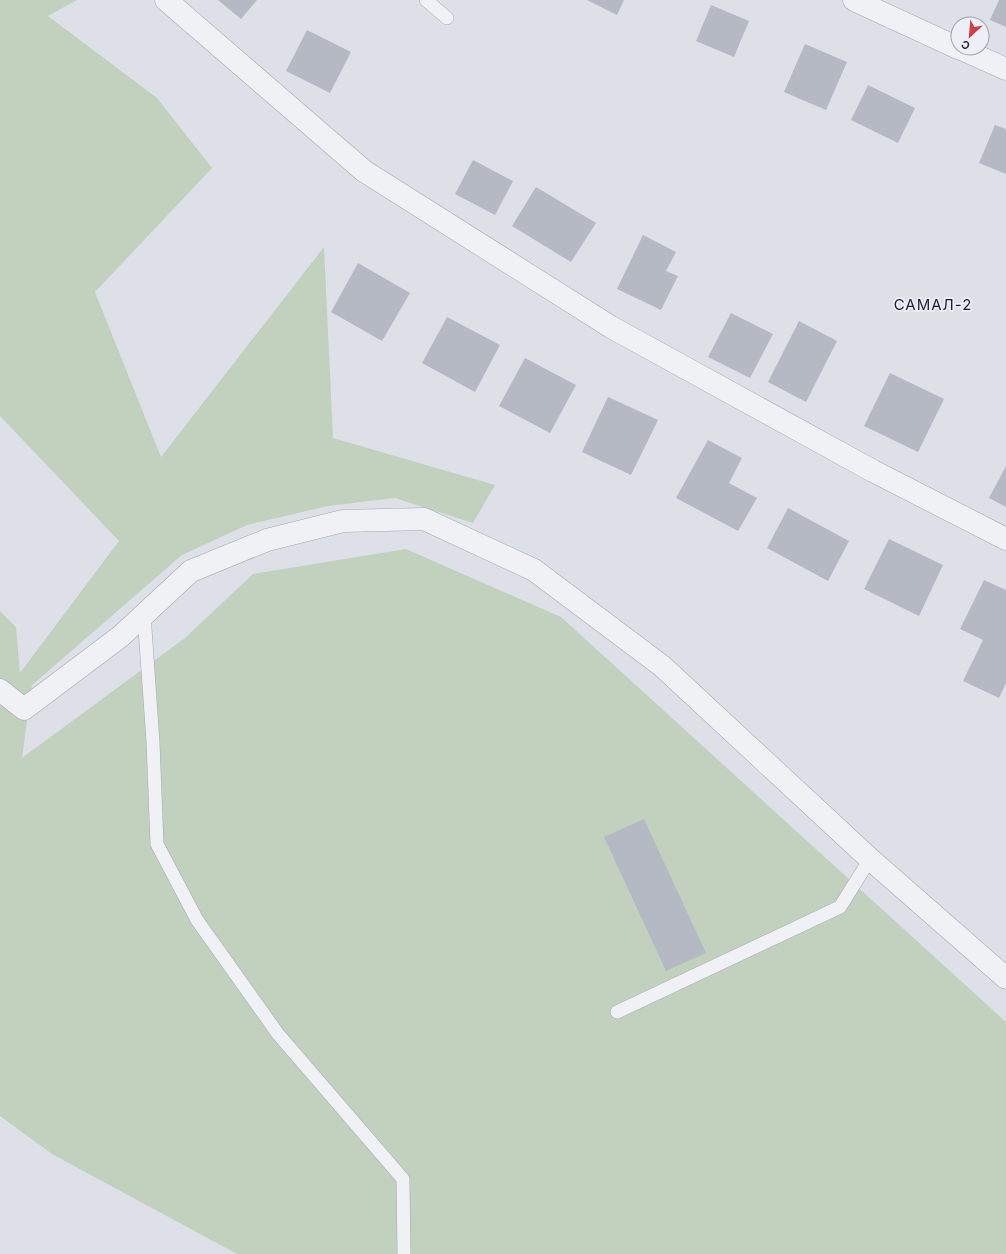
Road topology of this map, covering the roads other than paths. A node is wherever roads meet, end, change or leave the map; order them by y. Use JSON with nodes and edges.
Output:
{"nodes":[{"id":1,"x":166,"y":0,"type":"edge"},
{"id":2,"x":426,"y":0,"type":"edge"},
{"id":3,"x":854,"y":0,"type":"edge"},
{"id":4,"x":447,"y":18,"type":"dead end"},
{"id":5,"x":950,"y":44,"type":"edge"},
{"id":6,"x":975,"y":56,"type":"edge"},
{"id":7,"x":1006,"y":70,"type":"edge"},
{"id":8,"x":1006,"y":539,"type":"edge"},
{"id":9,"x":144,"y":614,"type":"junction"},
{"id":10,"x":0,"y":690,"type":"edge"},
{"id":11,"x":870,"y":859,"type":"junction"},
{"id":12,"x":1006,"y":978,"type":"edge"},
{"id":13,"x":617,"y":1012,"type":"dead end"},
{"id":14,"x":404,"y":1254,"type":"edge"}],
"edges":[{"from":1,"to":8,"type":"street"},
{"from":2,"to":4,"type":"lane"},
{"from":3,"to":5,"type":"street"},
{"from":6,"to":7,"type":"street"},
{"from":9,"to":10,"type":"street"},
{"from":9,"to":11,"type":"street"},
{"from":9,"to":14,"type":"lane"},
{"from":11,"to":12,"type":"street"},
{"from":11,"to":13,"type":"lane"}]}
